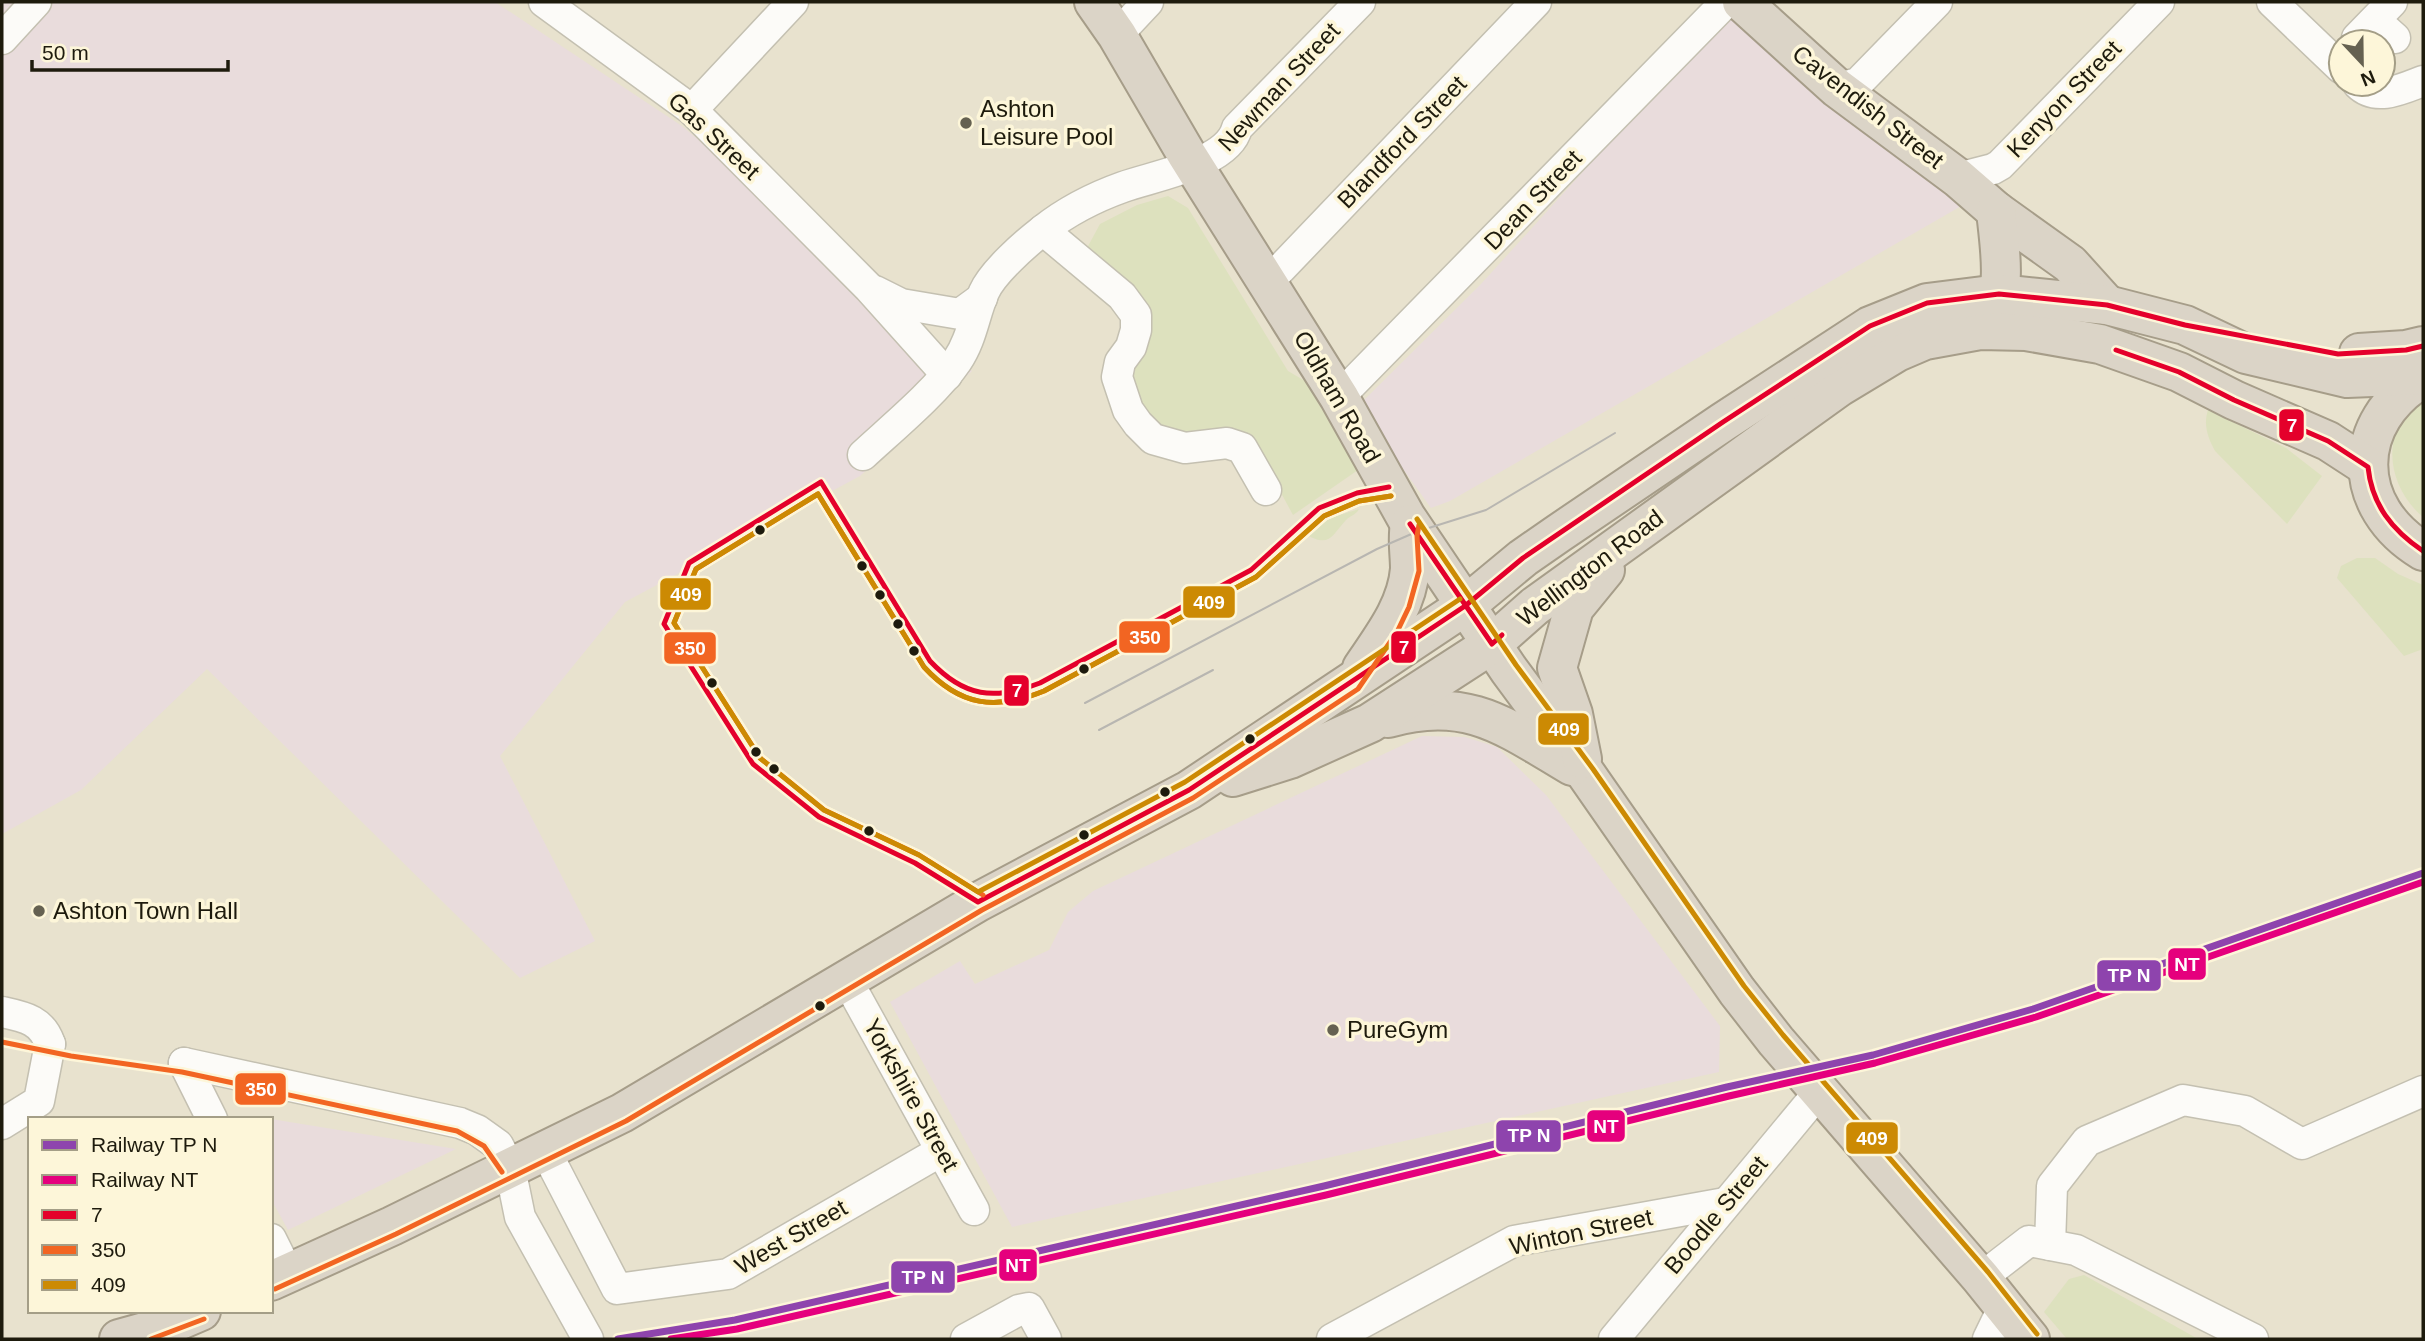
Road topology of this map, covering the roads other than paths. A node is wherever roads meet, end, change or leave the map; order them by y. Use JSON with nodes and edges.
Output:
{"nodes":[{"id":1,"x":36,"y":2,"type":"edge"},
{"id":2,"x":544,"y":2,"type":"edge"},
{"id":3,"x":793,"y":2,"type":"edge"},
{"id":4,"x":1094,"y":2,"type":"edge"},
{"id":5,"x":1148,"y":2,"type":"edge"},
{"id":6,"x":1360,"y":2,"type":"edge"},
{"id":7,"x":1536,"y":2,"type":"edge"},
{"id":8,"x":1726,"y":2,"type":"edge"},
{"id":9,"x":1742,"y":2,"type":"edge"},
{"id":10,"x":1937,"y":2,"type":"edge"},
{"id":11,"x":2160,"y":2,"type":"edge"},
{"id":12,"x":2272,"y":2,"type":"edge"},
{"id":13,"x":1117,"y":35,"type":"junction"},
{"id":14,"x":2,"y":39,"type":"edge"},
{"id":15,"x":2327,"y":55,"type":"edge"},
{"id":16,"x":2423,"y":81,"type":"edge"},
{"id":17,"x":1837,"y":88,"type":"junction"},
{"id":18,"x":2397,"y":91,"type":"edge"},
{"id":19,"x":692,"y":110,"type":"junction"},
{"id":20,"x":1194,"y":165,"type":"junction"},
{"id":21,"x":1958,"y":178,"type":"junction"},
{"id":22,"x":1996,"y":211,"type":"junction"},
{"id":23,"x":1043,"y":230,"type":"junction"},
{"id":24,"x":1268,"y":282,"type":"junction"},
{"id":25,"x":869,"y":288,"type":"junction"},
{"id":26,"x":1999,"y":294,"type":"junction"},
{"id":27,"x":982,"y":298,"type":"junction"},
{"id":28,"x":2107,"y":305,"type":"junction"},
{"id":29,"x":2185,"y":325,"type":"junction"},
{"id":30,"x":1980,"y":330,"type":"junction"},
{"id":31,"x":2423,"y":346,"type":"edge"},
{"id":32,"x":947,"y":375,"type":"junction"},
{"id":33,"x":2423,"y":377,"type":"edge"},
{"id":34,"x":1339,"y":397,"type":"junction"},
{"id":35,"x":863,"y":455,"type":"dead end"},
{"id":36,"x":2368,"y":467,"type":"junction"},
{"id":37,"x":1266,"y":490,"type":"dead end"},
{"id":38,"x":1410,"y":524,"type":"junction"},
{"id":39,"x":1635,"y":533,"type":"junction"},
{"id":40,"x":2423,"y":551,"type":"edge"},
{"id":41,"x":1465,"y":606,"type":"junction"},
{"id":42,"x":1492,"y":644,"type":"junction"},
{"id":43,"x":1353,"y":682,"type":"junction"},
{"id":44,"x":1370,"y":723,"type":"junction"},
{"id":45,"x":1586,"y":774,"type":"junction"},
{"id":46,"x":1189,"y":790,"type":"junction"},
{"id":47,"x":847,"y":980,"type":"junction"},
{"id":48,"x":2,"y":1012,"type":"edge"},
{"id":49,"x":2,"y":1033,"type":"edge"},
{"id":50,"x":50,"y":1044,"type":"junction"},
{"id":51,"x":1819,"y":1091,"type":"junction"},
{"id":52,"x":2423,"y":1091,"type":"edge"},
{"id":53,"x":211,"y":1117,"type":"edge"},
{"id":54,"x":2,"y":1124,"type":"edge"},
{"id":55,"x":545,"y":1150,"type":"junction"},
{"id":56,"x":941,"y":1151,"type":"junction"},
{"id":57,"x":510,"y":1168,"type":"junction"},
{"id":58,"x":1725,"y":1203,"type":"junction"},
{"id":59,"x":974,"y":1210,"type":"dead end"},
{"id":60,"x":2050,"y":1245,"type":"junction"},
{"id":61,"x":273,"y":1248,"type":"edge"},
{"id":62,"x":279,"y":1277,"type":"edge"},
{"id":63,"x":1981,"y":1278,"type":"junction"},
{"id":64,"x":196,"y":1313,"type":"edge"},
{"id":65,"x":1996,"y":1324,"type":"edge"},
{"id":66,"x":119,"y":1339,"type":"edge"},
{"id":67,"x":589,"y":1339,"type":"edge"},
{"id":68,"x":966,"y":1339,"type":"edge"},
{"id":69,"x":1046,"y":1339,"type":"edge"},
{"id":70,"x":1332,"y":1339,"type":"edge"},
{"id":71,"x":1614,"y":1339,"type":"edge"},
{"id":72,"x":2030,"y":1339,"type":"edge"},
{"id":73,"x":2253,"y":1339,"type":"edge"}],
"edges":[{"from":1,"to":14,"type":"street"},
{"from":2,"to":19,"type":"street","name":"Gas Street"},
{"from":3,"to":19,"type":"street"},
{"from":4,"to":13,"type":"highway","name":"Oldham Road"},
{"from":5,"to":13,"type":"street"},
{"from":6,"to":20,"type":"street","name":"Newman Street"},
{"from":7,"to":24,"type":"street","name":"Blandford Street"},
{"from":8,"to":34,"type":"street","name":"Dean Street"},
{"from":9,"to":17,"type":"highway","name":"Cavendish Street"},
{"from":10,"to":17,"type":"street"},
{"from":11,"to":21,"type":"street","name":"Kenyon Street"},
{"from":12,"to":15,"type":"street"},
{"from":13,"to":20,"type":"highway","name":"Oldham Road"},
{"from":16,"to":18,"type":"street"},
{"from":17,"to":21,"type":"highway","name":"Cavendish Street"},
{"from":19,"to":25,"type":"street","name":"Gas Street"},
{"from":20,"to":23,"type":"street","name":"Newman Street"},
{"from":20,"to":24,"type":"highway","name":"Oldham Road"},
{"from":21,"to":22,"type":"highway","name":"Cavendish Street"},
{"from":22,"to":26,"type":"highway"},
{"from":22,"to":28,"type":"highway","name":"Cavendish Street"},
{"from":23,"to":27,"type":"street","name":"Newman Street"},
{"from":23,"to":37,"type":"street"},
{"from":24,"to":34,"type":"highway","name":"Oldham Road"},
{"from":25,"to":27,"type":"street","name":"Gas Street"},
{"from":25,"to":32,"type":"street","name":"Gas Street"},
{"from":26,"to":28,"type":"highway","name":"Wellington Road"},
{"from":26,"to":30,"type":"highway"},
{"from":26,"to":41,"type":"highway","name":"Wellington Road"},
{"from":27,"to":32,"type":"street"},
{"from":28,"to":29,"type":"highway","name":"Wellington Road"},
{"from":29,"to":31,"type":"highway"},
{"from":29,"to":33,"type":"highway"},
{"from":30,"to":36,"type":"highway","name":"Wellington Road"},
{"from":30,"to":39,"type":"highway","name":"Wellington Road"},
{"from":32,"to":35,"type":"street"},
{"from":33,"to":36,"type":"highway"},
{"from":34,"to":38,"type":"highway","name":"Oldham Road"},
{"from":36,"to":40,"type":"highway"},
{"from":38,"to":41,"type":"highway","name":"Oldham Road"},
{"from":38,"to":43,"type":"highway"},
{"from":39,"to":42,"type":"highway","name":"Wellington Road"},
{"from":39,"to":45,"type":"highway"},
{"from":41,"to":42,"type":"highway","name":"Oldham Road"},
{"from":41,"to":43,"type":"highway","name":"Wellington Road"},
{"from":42,"to":44,"type":"highway","name":"Wellington Road"},
{"from":42,"to":45,"type":"highway","name":"Oldham Road"},
{"from":43,"to":46,"type":"highway","name":"Wellington Road"},
{"from":44,"to":45,"type":"highway"},
{"from":44,"to":46,"type":"highway","name":"Wellington Road"},
{"from":45,"to":51,"type":"highway","name":"Oldham Road"},
{"from":46,"to":47,"type":"highway","name":"Wellington Road"},
{"from":47,"to":55,"type":"highway","name":"Wellington Road"},
{"from":47,"to":56,"type":"street","name":"Yorkshire Street"},
{"from":48,"to":50,"type":"street"},
{"from":49,"to":50,"type":"street"},
{"from":50,"to":54,"type":"street"},
{"from":51,"to":58,"type":"street","name":"Boodle Street"},
{"from":51,"to":63,"type":"highway","name":"Oldham Road"},
{"from":52,"to":60,"type":"street"},
{"from":53,"to":57,"type":"street"},
{"from":55,"to":56,"type":"street","name":"West Street"},
{"from":55,"to":57,"type":"highway","name":"Wellington Road"},
{"from":56,"to":59,"type":"street","name":"Yorkshire Street"},
{"from":57,"to":62,"type":"highway","name":"Wellington Road"},
{"from":57,"to":67,"type":"street"},
{"from":58,"to":70,"type":"street","name":"Winton Street"},
{"from":58,"to":71,"type":"street","name":"Boodle Street"},
{"from":60,"to":63,"type":"street"},
{"from":60,"to":73,"type":"street"},
{"from":61,"to":62,"type":"street"},
{"from":63,"to":65,"type":"highway","name":"Oldham Road"},
{"from":64,"to":66,"type":"highway"},
{"from":65,"to":72,"type":"highway"},
{"from":68,"to":69,"type":"street"}]}
